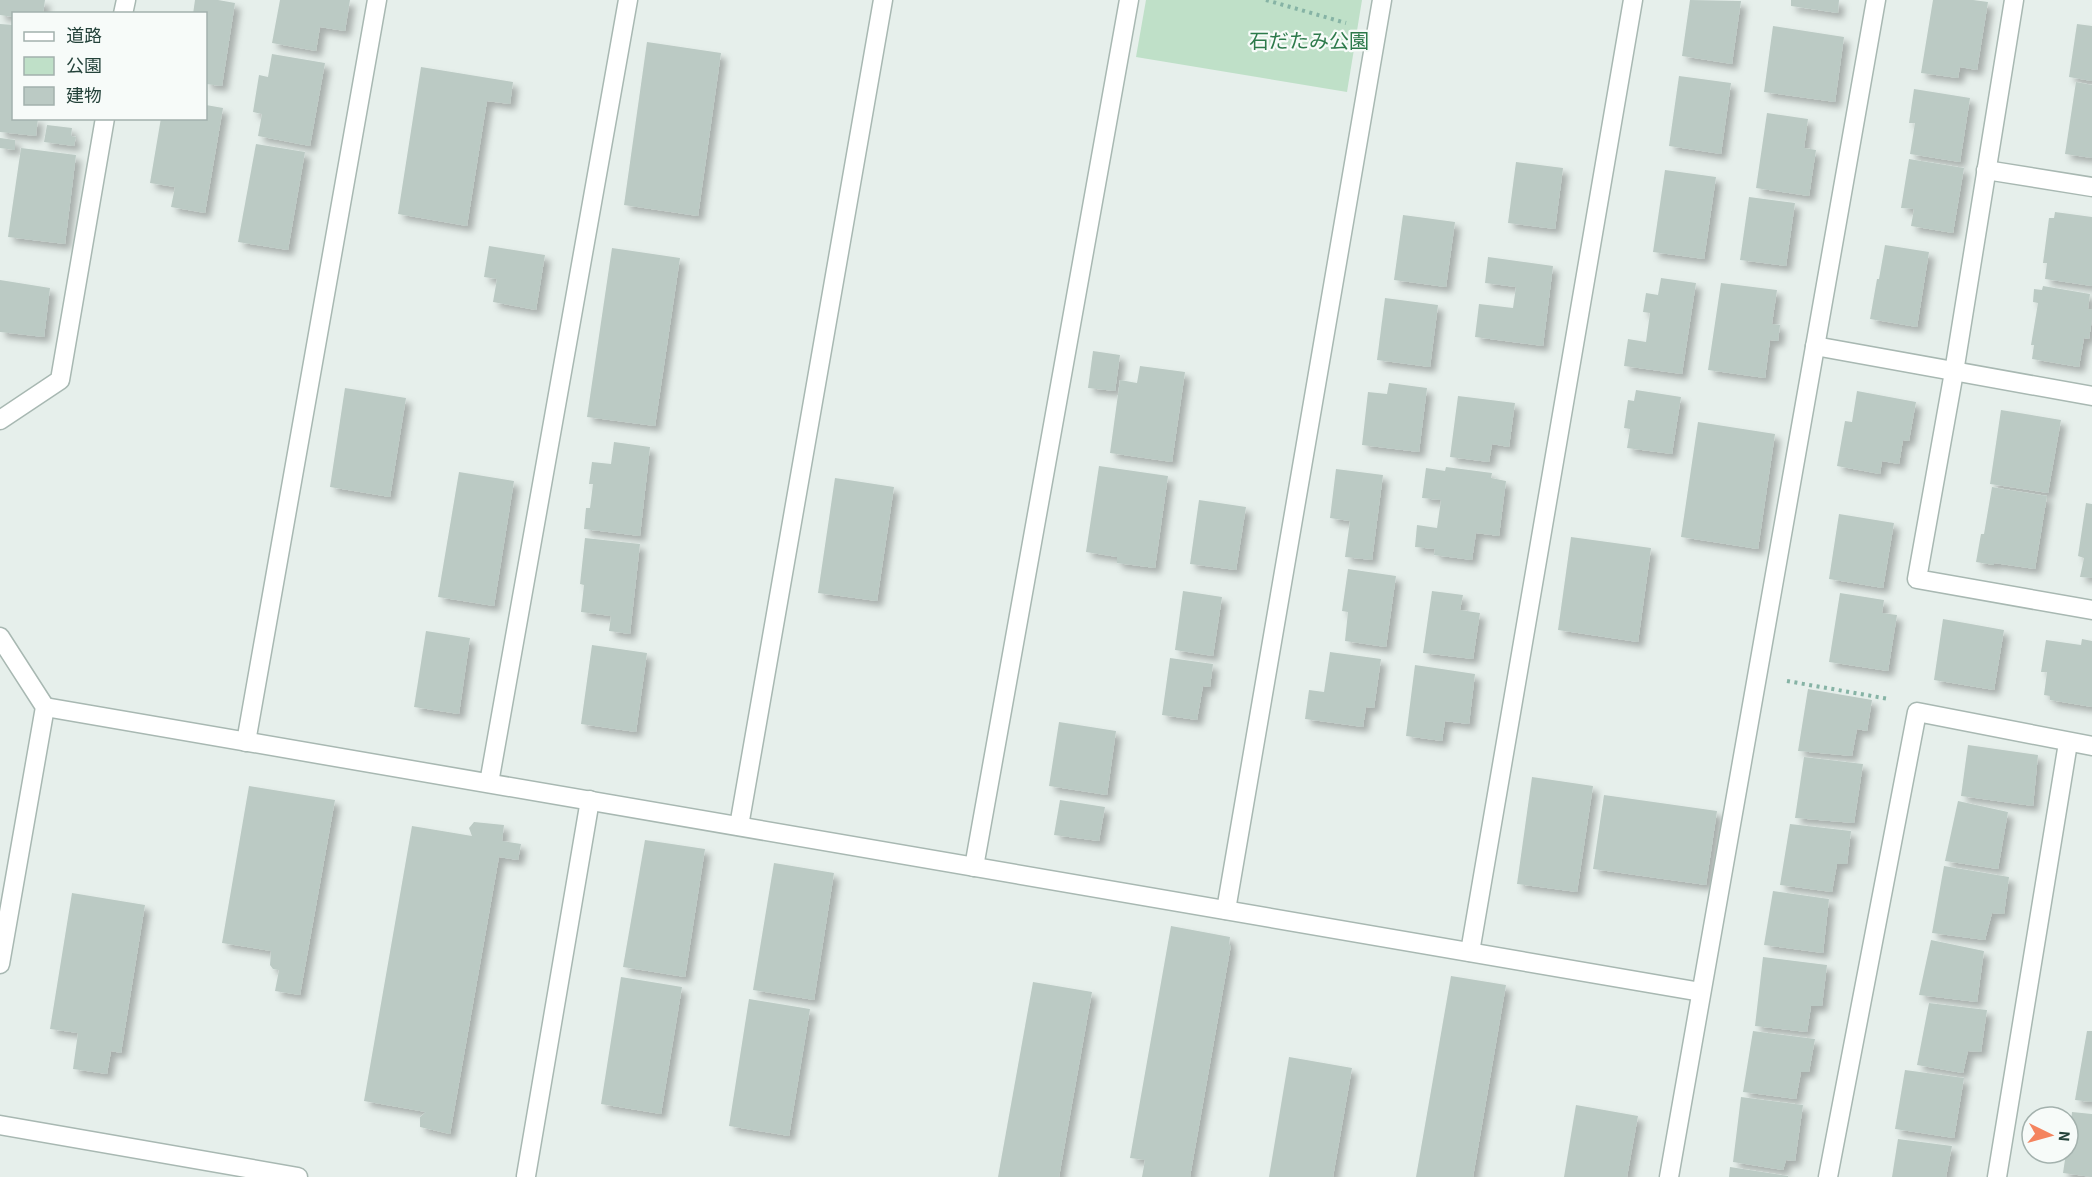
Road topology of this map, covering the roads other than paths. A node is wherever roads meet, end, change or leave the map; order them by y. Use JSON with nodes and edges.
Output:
{"nodes":[{"id":1,"x":377,"y":0,"type":"edge"},
{"id":2,"x":628,"y":0,"type":"edge"},
{"id":3,"x":883,"y":0,"type":"edge"},
{"id":4,"x":1129,"y":0,"type":"edge"},
{"id":5,"x":1382,"y":0,"type":"edge"},
{"id":6,"x":1633,"y":0,"type":"edge"},
{"id":7,"x":1876,"y":0,"type":"edge"},
{"id":8,"x":2014,"y":0,"type":"edge"},
{"id":9,"x":105,"y":120,"type":"edge"},
{"id":10,"x":1986,"y":170,"type":"junction"},
{"id":11,"x":2092,"y":187,"type":"edge"},
{"id":12,"x":1815,"y":346,"type":"junction"},
{"id":13,"x":1954,"y":372,"type":"junction"},
{"id":14,"x":2092,"y":396,"type":"edge"},
{"id":15,"x":0,"y":420,"type":"edge"},
{"id":16,"x":2092,"y":610,"type":"edge"},
{"id":17,"x":0,"y":637,"type":"edge"},
{"id":18,"x":45,"y":707,"type":"junction"},
{"id":19,"x":246,"y":742,"type":"junction"},
{"id":20,"x":2068,"y":742,"type":"junction"},
{"id":21,"x":2092,"y":746,"type":"edge"},
{"id":22,"x":489,"y":783,"type":"junction"},
{"id":23,"x":590,"y":800,"type":"junction"},
{"id":24,"x":739,"y":826,"type":"junction"},
{"id":25,"x":974,"y":867,"type":"junction"},
{"id":26,"x":1226,"y":910,"type":"junction"},
{"id":27,"x":1470,"y":952,"type":"junction"},
{"id":28,"x":0,"y":964,"type":"edge"},
{"id":29,"x":1701,"y":992,"type":"junction"},
{"id":30,"x":0,"y":1125,"type":"edge"},
{"id":31,"x":526,"y":1176,"type":"edge"},
{"id":32,"x":298,"y":1177,"type":"edge"},
{"id":33,"x":1669,"y":1177,"type":"edge"},
{"id":34,"x":1828,"y":1177,"type":"edge"},
{"id":35,"x":1997,"y":1177,"type":"edge"}],
"edges":[{"from":1,"to":19,"type":"street"},
{"from":2,"to":22,"type":"street"},
{"from":3,"to":24,"type":"street"},
{"from":4,"to":25,"type":"street"},
{"from":5,"to":26,"type":"street"},
{"from":6,"to":27,"type":"street"},
{"from":7,"to":12,"type":"street"},
{"from":8,"to":10,"type":"street"},
{"from":9,"to":15,"type":"street"},
{"from":10,"to":11,"type":"street"},
{"from":10,"to":13,"type":"street"},
{"from":12,"to":13,"type":"street"},
{"from":12,"to":29,"type":"street"},
{"from":13,"to":14,"type":"street"},
{"from":13,"to":16,"type":"street"},
{"from":17,"to":18,"type":"street"},
{"from":18,"to":19,"type":"street"},
{"from":18,"to":28,"type":"street"},
{"from":19,"to":22,"type":"street"},
{"from":20,"to":21,"type":"street"},
{"from":20,"to":34,"type":"street"},
{"from":20,"to":35,"type":"street"},
{"from":22,"to":23,"type":"street"},
{"from":23,"to":24,"type":"street"},
{"from":23,"to":31,"type":"street"},
{"from":24,"to":25,"type":"street"},
{"from":25,"to":26,"type":"street"},
{"from":26,"to":27,"type":"street"},
{"from":27,"to":29,"type":"street"},
{"from":29,"to":33,"type":"street"},
{"from":30,"to":32,"type":"street"}]}
